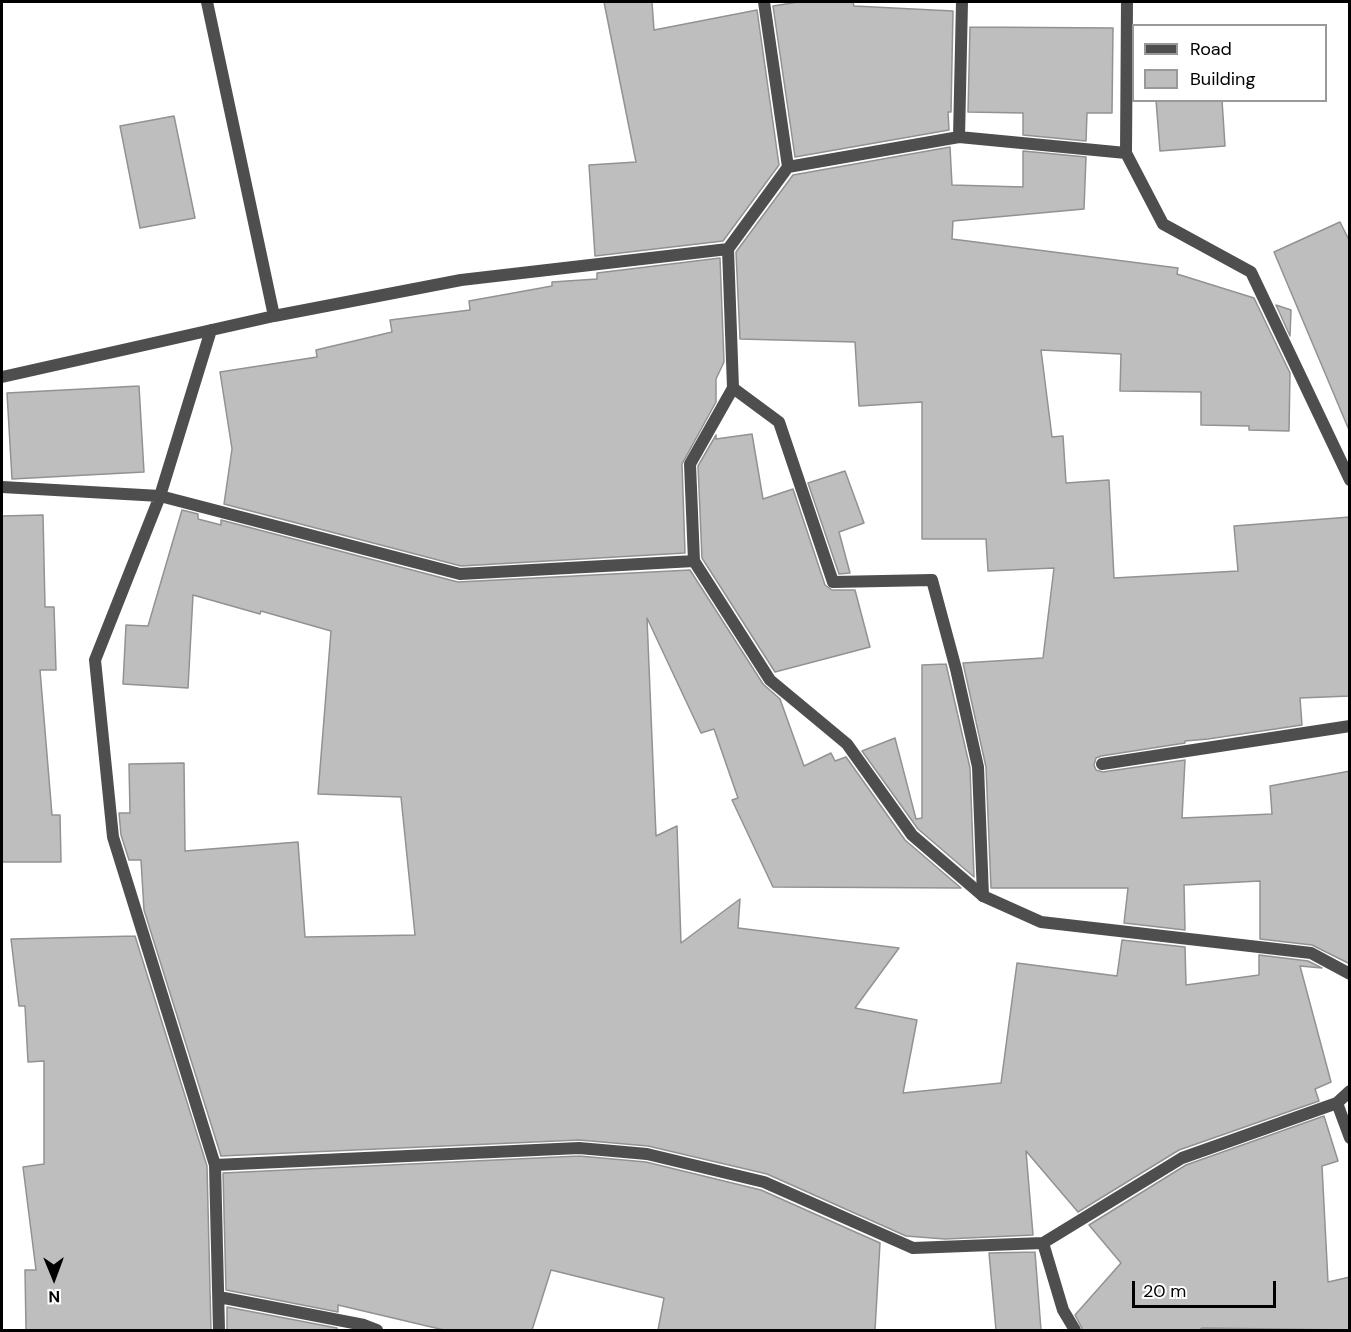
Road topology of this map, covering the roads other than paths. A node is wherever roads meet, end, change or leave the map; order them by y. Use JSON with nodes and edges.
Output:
{"nodes":[{"id":1,"x":207,"y":2,"type":"edge"},
{"id":2,"x":765,"y":2,"type":"edge"},
{"id":3,"x":962,"y":2,"type":"edge"},
{"id":4,"x":1127,"y":2,"type":"edge"},
{"id":5,"x":959,"y":136,"type":"junction"},
{"id":6,"x":1126,"y":153,"type":"junction"},
{"id":7,"x":788,"y":167,"type":"junction"},
{"id":8,"x":728,"y":249,"type":"junction"},
{"id":9,"x":274,"y":316,"type":"junction"},
{"id":10,"x":211,"y":330,"type":"junction"},
{"id":11,"x":2,"y":378,"type":"edge"},
{"id":12,"x":733,"y":388,"type":"junction"},
{"id":13,"x":1350,"y":480,"type":"edge"},
{"id":14,"x":2,"y":487,"type":"edge"},
{"id":15,"x":160,"y":496,"type":"junction"},
{"id":16,"x":694,"y":561,"type":"junction"},
{"id":17,"x":1350,"y":726,"type":"edge"},
{"id":18,"x":1102,"y":764,"type":"dead end"},
{"id":19,"x":983,"y":896,"type":"junction"},
{"id":20,"x":1350,"y":974,"type":"edge"},
{"id":21,"x":1350,"y":1091,"type":"edge"},
{"id":22,"x":1337,"y":1103,"type":"junction"},
{"id":23,"x":1350,"y":1138,"type":"edge"},
{"id":24,"x":215,"y":1166,"type":"junction"},
{"id":25,"x":1043,"y":1243,"type":"junction"},
{"id":26,"x":219,"y":1297,"type":"junction"},
{"id":27,"x":219,"y":1330,"type":"edge"},
{"id":28,"x":377,"y":1330,"type":"edge"},
{"id":29,"x":1075,"y":1330,"type":"edge"}],
"edges":[{"from":1,"to":9,"type":"street"},
{"from":2,"to":7,"type":"street"},
{"from":3,"to":5,"type":"street"},
{"from":4,"to":6,"type":"street"},
{"from":5,"to":6,"type":"street"},
{"from":5,"to":7,"type":"street"},
{"from":6,"to":13,"type":"street"},
{"from":7,"to":8,"type":"street"},
{"from":8,"to":9,"type":"street"},
{"from":8,"to":12,"type":"street"},
{"from":9,"to":10,"type":"street"},
{"from":10,"to":11,"type":"street"},
{"from":10,"to":15,"type":"street"},
{"from":12,"to":16,"type":"street"},
{"from":12,"to":19,"type":"street"},
{"from":14,"to":15,"type":"street"},
{"from":15,"to":16,"type":"street"},
{"from":15,"to":24,"type":"street"},
{"from":16,"to":19,"type":"street"},
{"from":17,"to":18,"type":"street"},
{"from":19,"to":20,"type":"street"},
{"from":21,"to":22,"type":"street"},
{"from":22,"to":23,"type":"street"},
{"from":22,"to":25,"type":"street"},
{"from":24,"to":25,"type":"street"},
{"from":24,"to":26,"type":"street"},
{"from":25,"to":29,"type":"street"},
{"from":26,"to":27,"type":"street"},
{"from":26,"to":28,"type":"street"}]}
